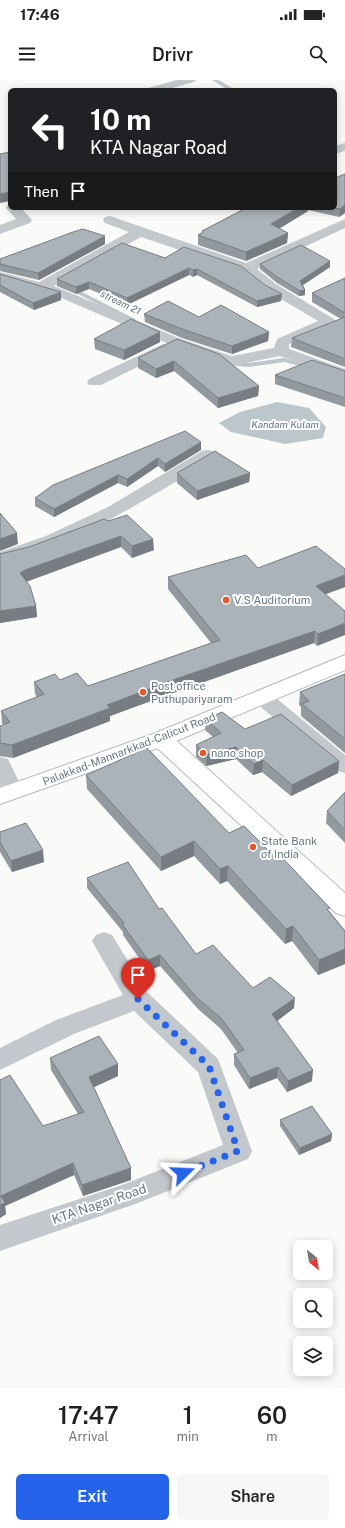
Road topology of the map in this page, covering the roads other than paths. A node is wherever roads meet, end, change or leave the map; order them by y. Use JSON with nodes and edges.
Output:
{"nodes":[{"id":1,"x":190,"y":80,"type":"edge"},
{"id":2,"x":215,"y":80,"type":"edge"},
{"id":3,"x":160,"y":88,"type":"edge"},
{"id":4,"x":229,"y":88,"type":"edge"},
{"id":5,"x":15,"y":210,"type":"edge"},
{"id":6,"x":110,"y":220,"type":"dead end"},
{"id":7,"x":345,"y":223,"type":"edge"},
{"id":8,"x":0,"y":230,"type":"edge"},
{"id":9,"x":140,"y":232,"type":"junction"},
{"id":10,"x":247,"y":268,"type":"junction"},
{"id":11,"x":0,"y":276,"type":"edge"},
{"id":12,"x":41,"y":287,"type":"junction"},
{"id":13,"x":176,"y":342,"type":"junction"},
{"id":14,"x":281,"y":351,"type":"junction"},
{"id":15,"x":345,"y":374,"type":"edge"},
{"id":16,"x":95,"y":382,"type":"dead end"},
{"id":17,"x":208,"y":455,"type":"edge"},
{"id":18,"x":0,"y":558,"type":"edge"},
{"id":19,"x":345,"y":662,"type":"edge"},
{"id":20,"x":263,"y":698,"type":"junction"},
{"id":21,"x":161,"y":739,"type":"junction"},
{"id":22,"x":0,"y":764,"type":"edge"},
{"id":23,"x":345,"y":766,"type":"edge"},
{"id":24,"x":7,"y":794,"type":"edge"},
{"id":25,"x":345,"y":907,"type":"edge"},
{"id":26,"x":104,"y":941,"type":"dead end"},
{"id":27,"x":138,"y":999,"type":"junction"},
{"id":28,"x":0,"y":1060,"type":"edge"},
{"id":29,"x":0,"y":1238,"type":"edge"}],
"edges":[{"from":1,"to":3,"type":"street"},
{"from":2,"to":4,"type":"lane"},
{"from":5,"to":8,"type":"street"},
{"from":6,"to":9,"type":"street"},
{"from":7,"to":10,"type":"street"},
{"from":9,"to":10,"type":"street"},
{"from":9,"to":12,"type":"street"},
{"from":10,"to":14,"type":"street"},
{"from":11,"to":12,"type":"street"},
{"from":12,"to":13,"type":"street"},
{"from":13,"to":14,"type":"street"},
{"from":13,"to":16,"type":"street"},
{"from":14,"to":15,"type":"street"},
{"from":17,"to":18,"type":"street"},
{"from":19,"to":20,"type":"main road","name":"Palakkad-Mannarkkad-Calicut Road"},
{"from":20,"to":21,"type":"main road","name":"Palakkad-Mannarkkad-Calicut Road"},
{"from":20,"to":23,"type":"street"},
{"from":21,"to":24,"type":"main road","name":"Palakkad-Mannarkkad-Calicut Road"},
{"from":21,"to":25,"type":"main road"},
{"from":22,"to":24,"type":"street"},
{"from":26,"to":27,"type":"street"},
{"from":27,"to":28,"type":"street"},
{"from":27,"to":29,"type":"street","name":"KTA Nagar Road"}]}
